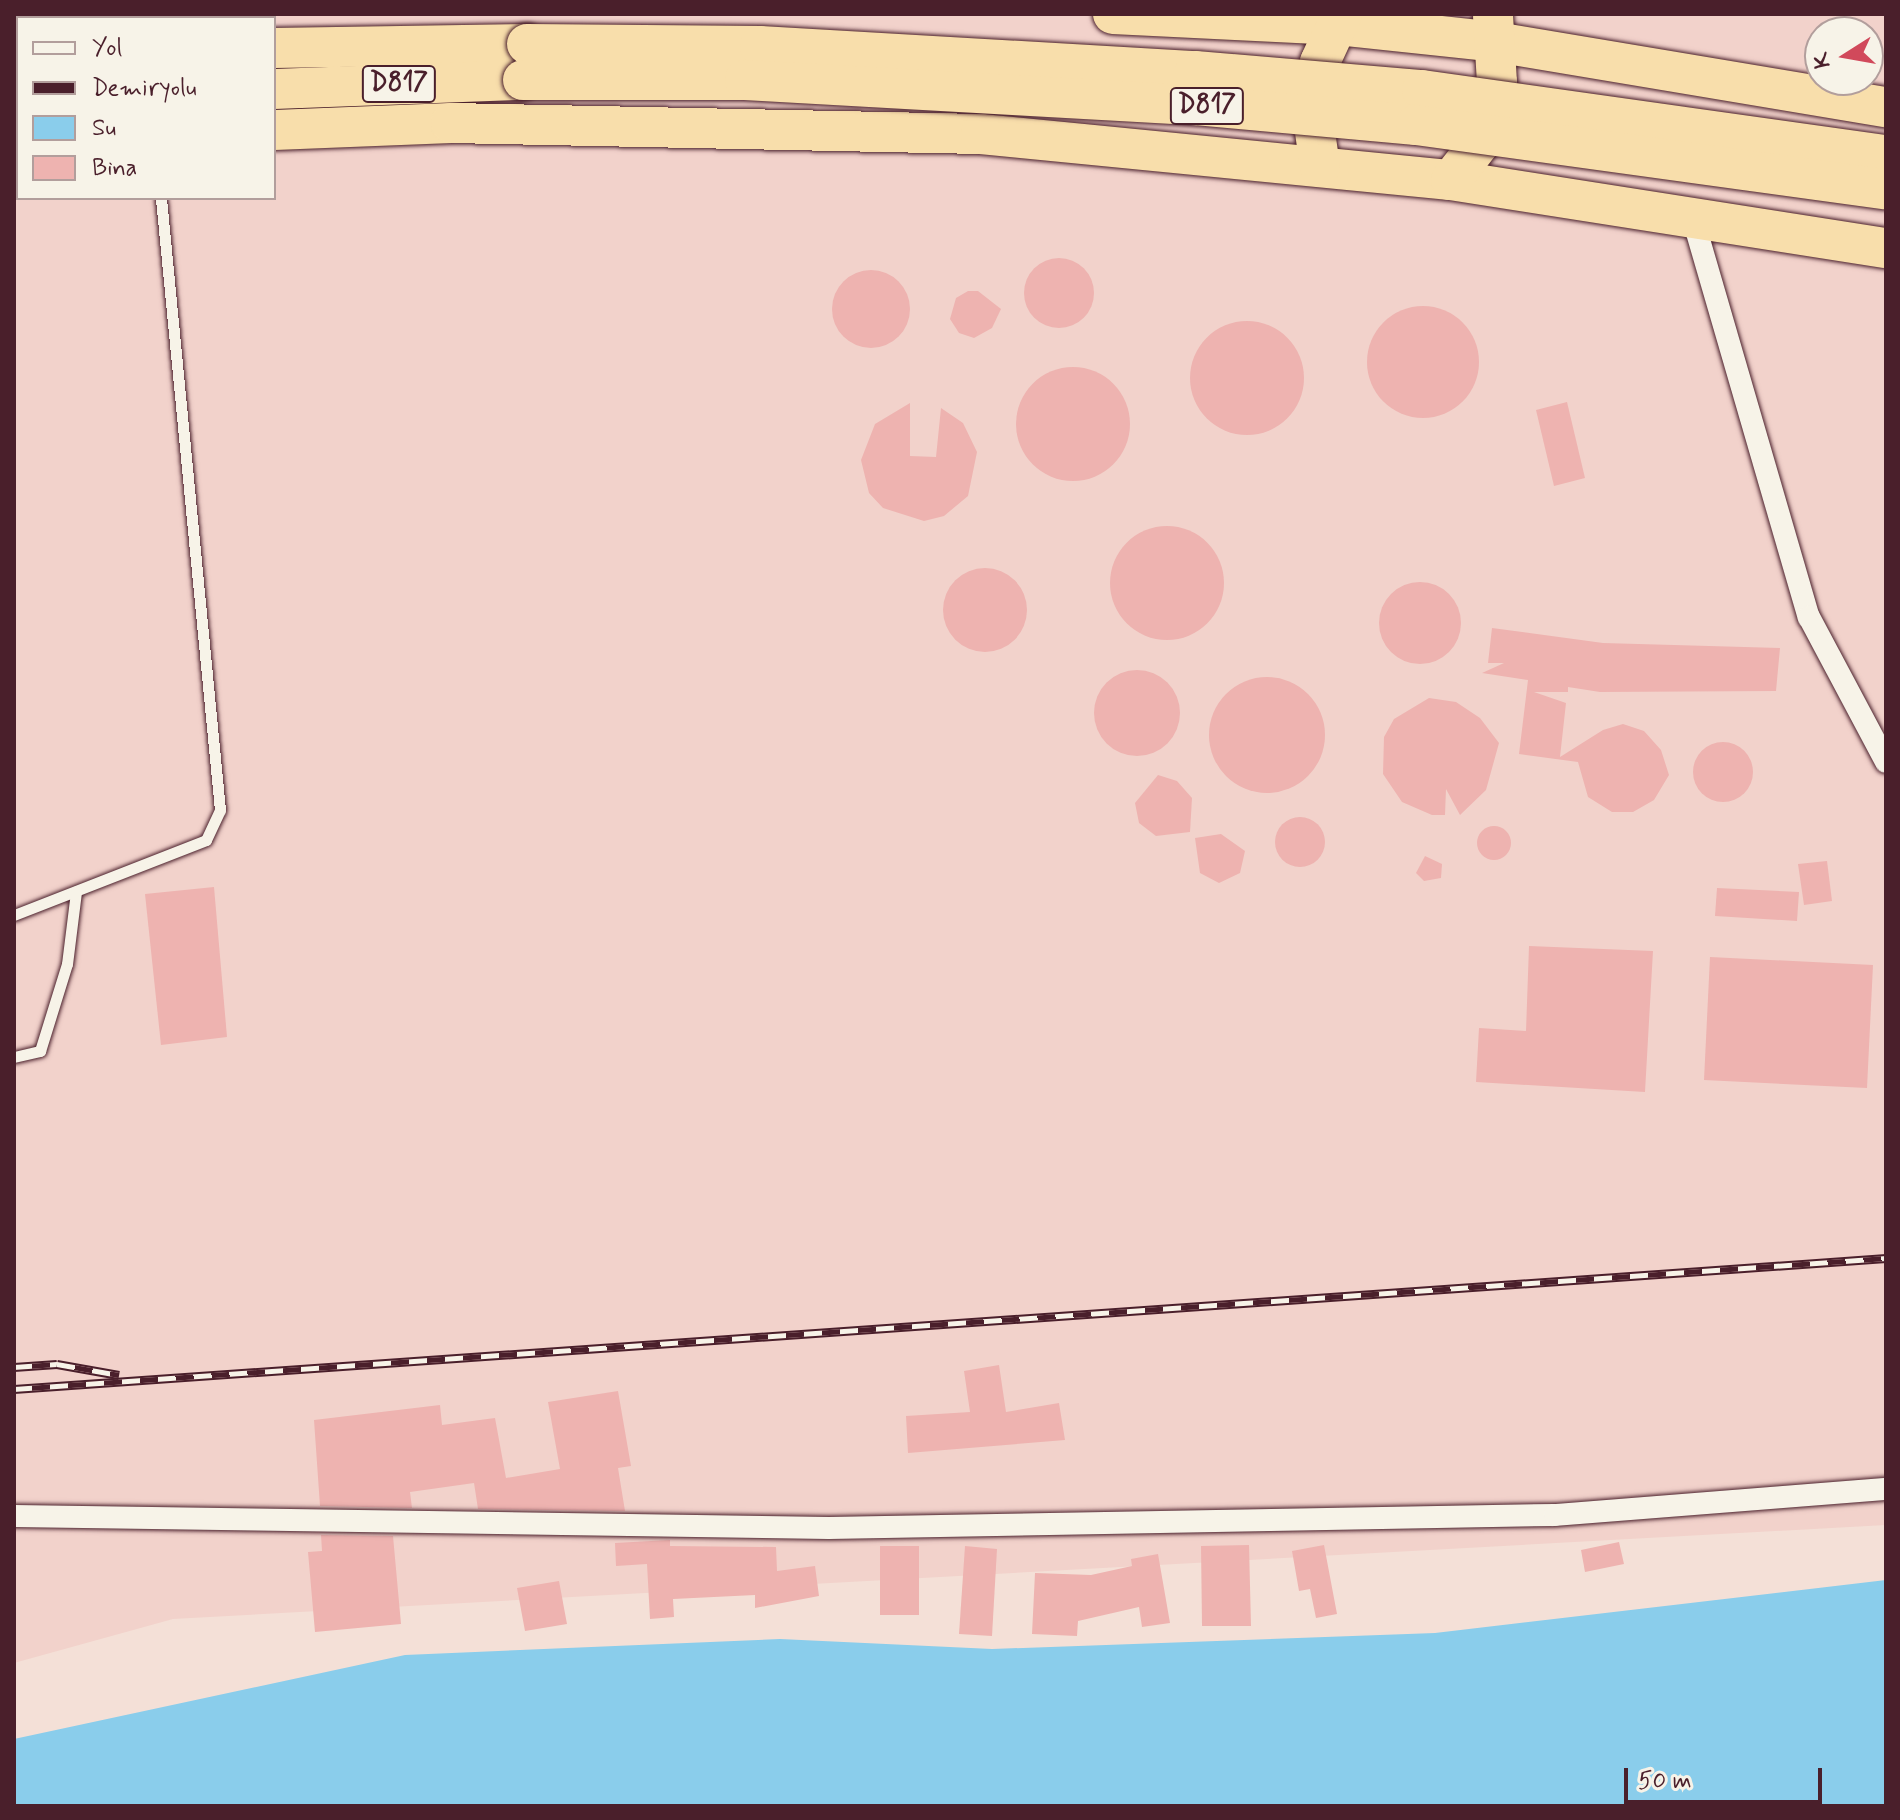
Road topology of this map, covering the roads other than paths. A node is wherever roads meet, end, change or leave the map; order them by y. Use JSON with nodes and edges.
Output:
{"nodes":[{"id":1,"x":1113,"y":14,"type":"edge"},
{"id":2,"x":1340,"y":20,"type":"edge"},
{"id":3,"x":1494,"y":28,"type":"edge"},
{"id":4,"x":276,"y":48,"type":"edge"},
{"id":5,"x":525,"y":62,"type":"junction"},
{"id":6,"x":276,"y":89,"type":"edge"},
{"id":7,"x":1886,"y":107,"type":"edge"},
{"id":8,"x":276,"y":130,"type":"edge"},
{"id":9,"x":1886,"y":155,"type":"edge"},
{"id":10,"x":1320,"y":167,"type":"junction"},
{"id":11,"x":1451,"y":180,"type":"junction"},
{"id":12,"x":1886,"y":189,"type":"edge"},
{"id":13,"x":161,"y":200,"type":"edge"},
{"id":14,"x":1693,"y":219,"type":"junction"},
{"id":15,"x":1886,"y":248,"type":"edge"},
{"id":16,"x":1886,"y":762,"type":"edge"},
{"id":17,"x":76,"y":892,"type":"junction"},
{"id":18,"x":14,"y":915,"type":"edge"},
{"id":19,"x":14,"y":1057,"type":"edge"},
{"id":20,"x":1886,"y":1489,"type":"edge"},
{"id":21,"x":14,"y":1516,"type":"edge"}],
"edges":[{"from":1,"to":2,"type":"highway"},
{"from":2,"to":3,"type":"highway"},
{"from":2,"to":10,"type":"highway"},
{"from":3,"to":7,"type":"highway"},
{"from":3,"to":11,"type":"highway"},
{"from":4,"to":5,"type":"highway","number":"D817"},
{"from":5,"to":6,"type":"highway","number":"D817"},
{"from":5,"to":9,"type":"highway","number":"D817","bridge":true},
{"from":5,"to":12,"type":"highway","number":"D817","bridge":true},
{"from":8,"to":10,"type":"highway"},
{"from":10,"to":11,"type":"highway"},
{"from":11,"to":14,"type":"highway"},
{"from":13,"to":17,"type":"lane"},
{"from":14,"to":15,"type":"highway"},
{"from":14,"to":16,"type":"street"},
{"from":17,"to":18,"type":"lane"},
{"from":17,"to":19,"type":"lane"},
{"from":20,"to":21,"type":"street"}]}
